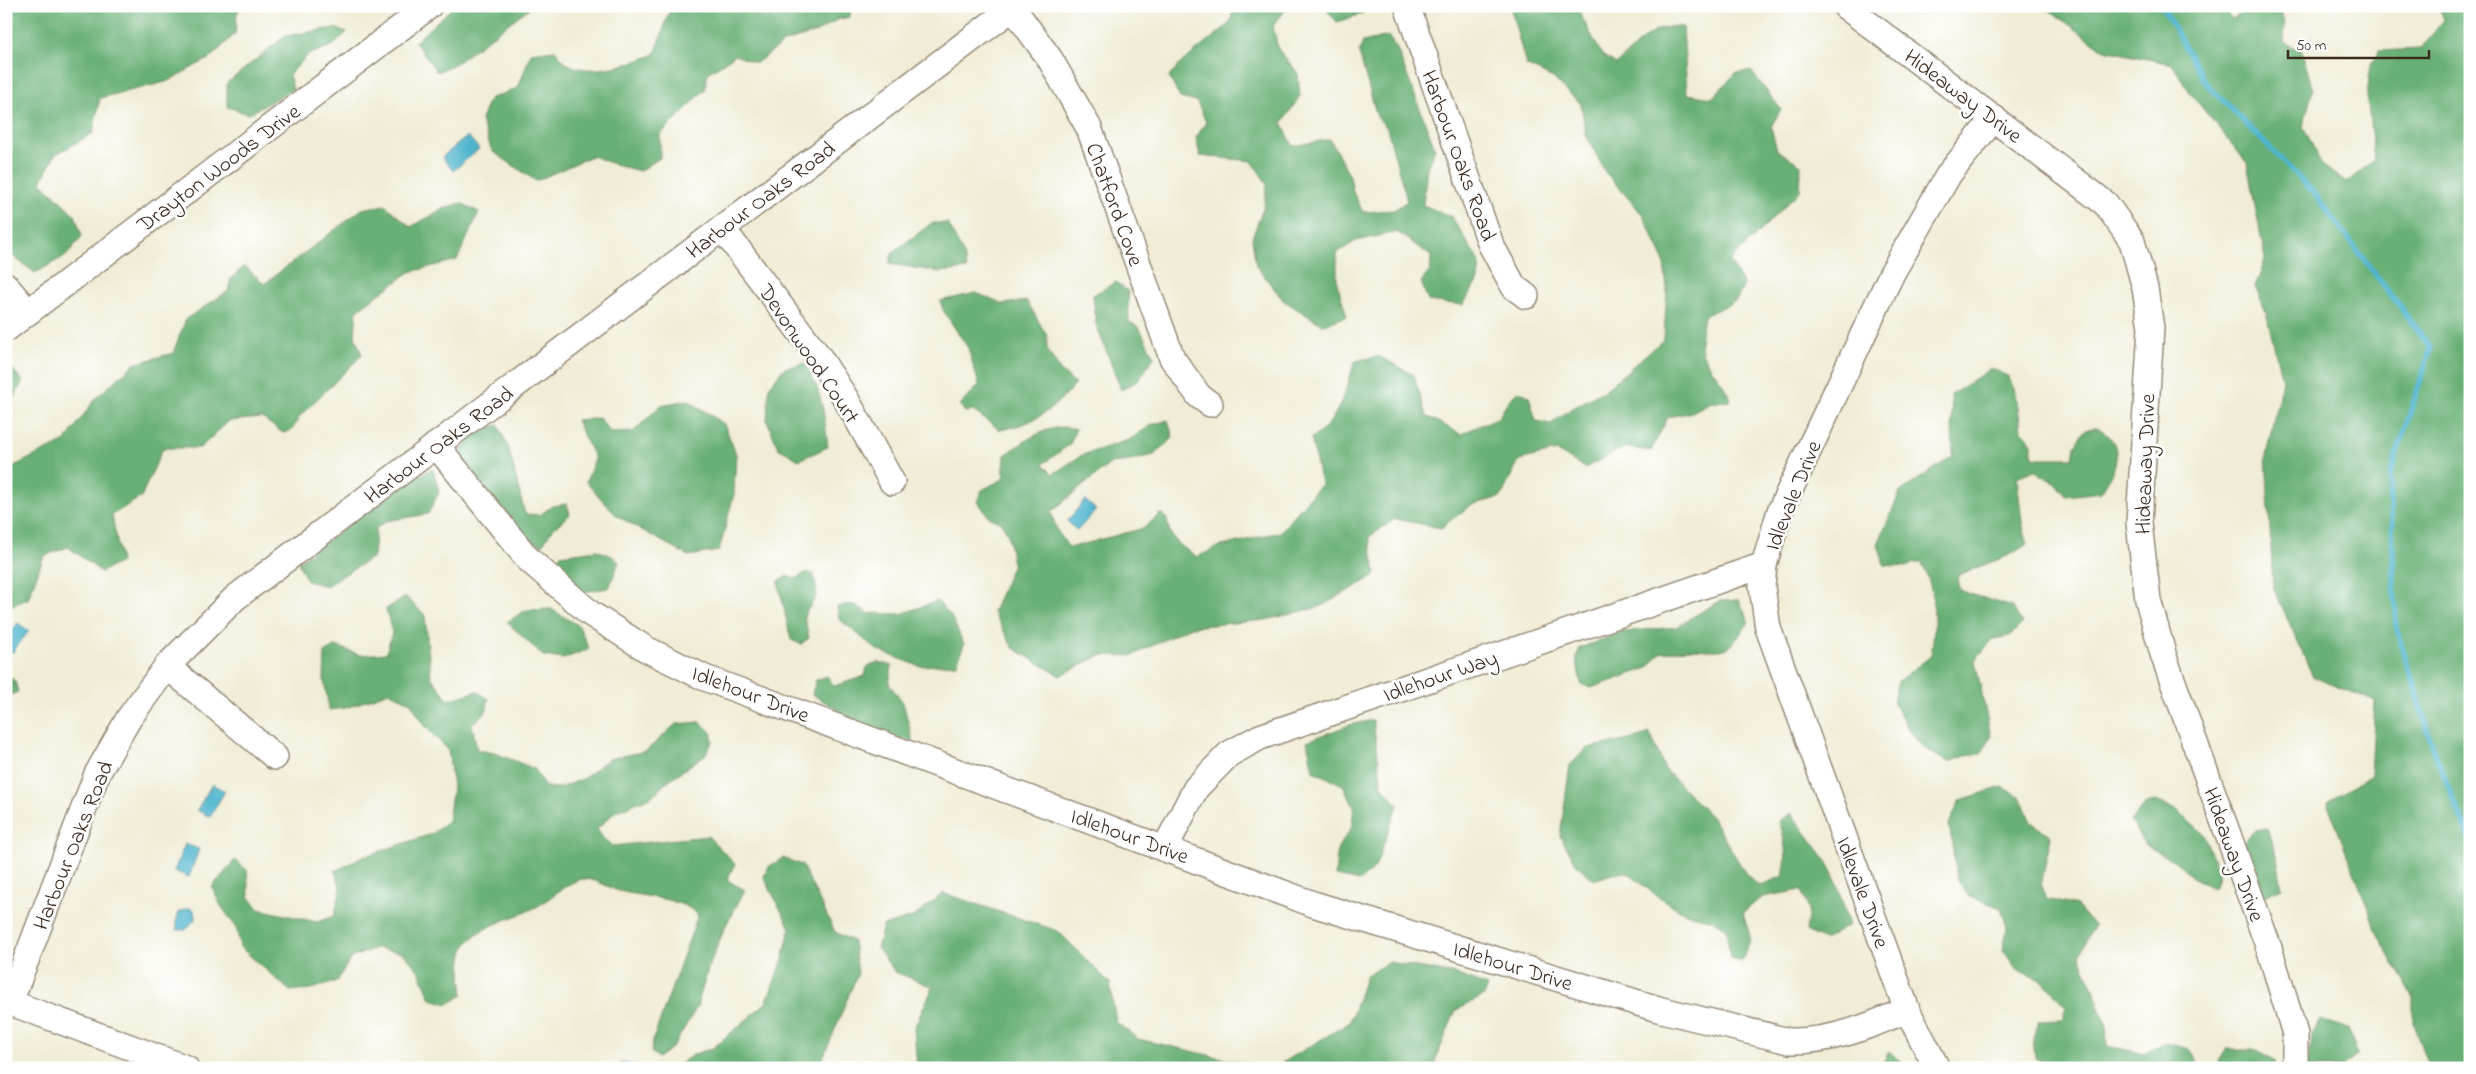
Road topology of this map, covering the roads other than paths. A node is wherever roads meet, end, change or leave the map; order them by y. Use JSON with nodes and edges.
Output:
{"nodes":[{"id":1,"x":429,"y":6,"type":"edge"},
{"id":2,"x":1407,"y":6,"type":"edge"},
{"id":3,"x":1845,"y":6,"type":"edge"},
{"id":4,"x":1014,"y":7,"type":"edge"},
{"id":5,"x":1994,"y":118,"type":"junction"},
{"id":6,"x":722,"y":228,"type":"junction"},
{"id":7,"x":6,"y":286,"type":"edge"},
{"id":8,"x":1526,"y":296,"type":"dead end"},
{"id":9,"x":28,"y":312,"type":"junction"},
{"id":10,"x":6,"y":329,"type":"edge"},
{"id":11,"x":1210,"y":404,"type":"dead end"},
{"id":12,"x":436,"y":445,"type":"junction"},
{"id":13,"x":892,"y":482,"type":"dead end"},
{"id":14,"x":1764,"y":565,"type":"junction"},
{"id":15,"x":167,"y":666,"type":"junction"},
{"id":16,"x":276,"y":757,"type":"dead end"},
{"id":17,"x":1164,"y":848,"type":"junction"},
{"id":18,"x":8,"y":1001,"type":"edge"},
{"id":19,"x":1908,"y":1010,"type":"junction"},
{"id":20,"x":186,"y":1068,"type":"edge"},
{"id":21,"x":1937,"y":1068,"type":"edge"},
{"id":22,"x":2294,"y":1068,"type":"edge"}],
"edges":[{"from":1,"to":9,"type":"street","name":"Drayton Woods Drive"},
{"from":2,"to":8,"type":"street","name":"Harbour Oaks Road"},
{"from":3,"to":5,"type":"street","name":"Hideaway Drive"},
{"from":4,"to":6,"type":"street","name":"Harbour Oaks Road"},
{"from":4,"to":11,"type":"street","name":"Chatford Cove"},
{"from":5,"to":14,"type":"street","name":"Idlevale Drive"},
{"from":5,"to":22,"type":"street","name":"Hideaway Drive"},
{"from":6,"to":12,"type":"street","name":"Harbour Oaks Road"},
{"from":6,"to":13,"type":"street","name":"Devonwood Court"},
{"from":7,"to":9,"type":"street"},
{"from":9,"to":10,"type":"street","name":"Drayton Woods Drive"},
{"from":12,"to":15,"type":"street","name":"Harbour Oaks Road"},
{"from":12,"to":17,"type":"street","name":"Idlehour Drive"},
{"from":14,"to":17,"type":"street","name":"Idlehour Way"},
{"from":14,"to":19,"type":"street","name":"Idlevale Drive"},
{"from":15,"to":16,"type":"street"},
{"from":15,"to":18,"type":"street","name":"Harbour Oaks Road"},
{"from":17,"to":19,"type":"street","name":"Idlehour Drive"},
{"from":18,"to":20,"type":"street"},
{"from":19,"to":21,"type":"street","name":"Idlevale Drive"}]}
